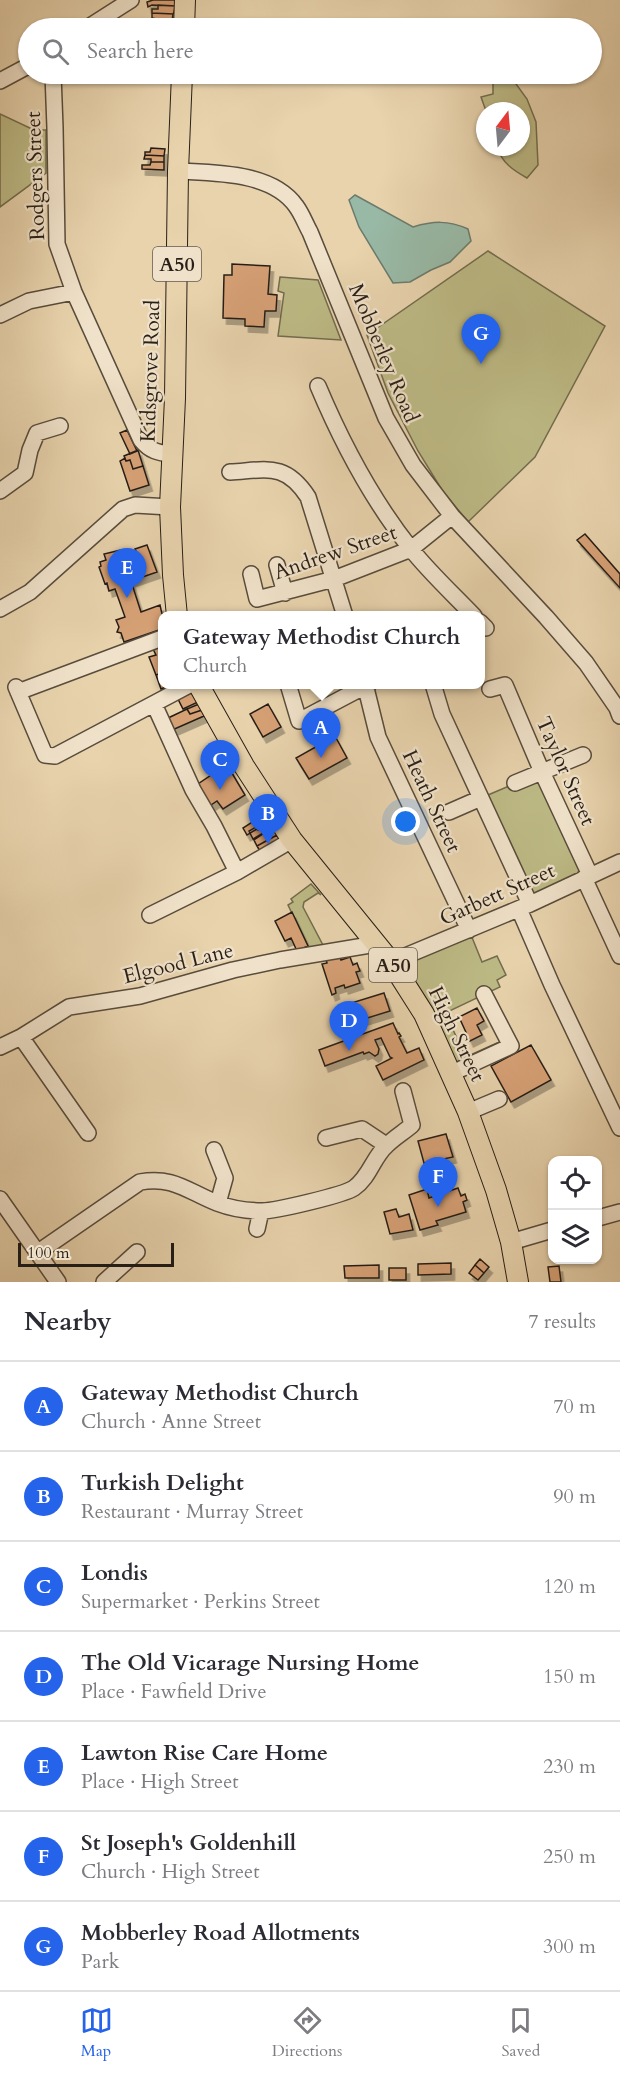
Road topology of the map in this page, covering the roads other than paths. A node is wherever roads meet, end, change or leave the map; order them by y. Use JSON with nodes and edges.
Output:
{"nodes":[{"id":1,"x":131,"y":0,"type":"edge"},
{"id":2,"x":185,"y":0,"type":"edge"},
{"id":3,"x":103,"y":18,"type":"edge"},
{"id":4,"x":184,"y":18,"type":"edge"},
{"id":5,"x":18,"y":71,"type":"edge"},
{"id":6,"x":0,"y":81,"type":"edge"},
{"id":7,"x":53,"y":84,"type":"edge"},
{"id":8,"x":182,"y":84,"type":"edge"},
{"id":9,"x":178,"y":171,"type":"junction"},
{"id":10,"x":75,"y":292,"type":"junction"},
{"id":11,"x":0,"y":315,"type":"edge"},
{"id":12,"x":317,"y":396,"type":"dead end"},
{"id":13,"x":60,"y":426,"type":"dead end"},
{"id":14,"x":172,"y":454,"type":"junction"},
{"id":15,"x":230,"y":472,"type":"dead end"},
{"id":16,"x":0,"y":491,"type":"edge"},
{"id":17,"x":170,"y":507,"type":"junction"},
{"id":18,"x":452,"y":516,"type":"junction"},
{"id":19,"x":411,"y":549,"type":"junction"},
{"id":20,"x":277,"y":566,"type":"dead end"},
{"id":21,"x":250,"y":574,"type":"dead end"},
{"id":22,"x":334,"y":579,"type":"junction"},
{"id":23,"x":285,"y":593,"type":"junction"},
{"id":24,"x":0,"y":609,"type":"edge"},
{"id":25,"x":177,"y":611,"type":"edge"},
{"id":26,"x":344,"y":611,"type":"edge"},
{"id":27,"x":470,"y":611,"type":"edge"},
{"id":28,"x":158,"y":639,"type":"edge"},
{"id":29,"x":498,"y":687,"type":"dead end"},
{"id":30,"x":182,"y":689,"type":"edge"},
{"id":31,"x":201,"y":689,"type":"edge"},
{"id":32,"x":289,"y":689,"type":"edge"},
{"id":33,"x":359,"y":689,"type":"edge"},
{"id":34,"x":368,"y":689,"type":"edge"},
{"id":35,"x":434,"y":689,"type":"edge"},
{"id":36,"x":154,"y":704,"type":"junction"},
{"id":37,"x":620,"y":716,"type":"edge"},
{"id":38,"x":583,"y":755,"type":"dead end"},
{"id":39,"x":542,"y":772,"type":"junction"},
{"id":40,"x":515,"y":783,"type":"dead end"},
{"id":41,"x":481,"y":798,"type":"junction"},
{"id":42,"x":449,"y":812,"type":"dead end"},
{"id":43,"x":292,"y":840,"type":"junction"},
{"id":44,"x":620,"y":862,"type":"edge"},
{"id":45,"x":237,"y":872,"type":"junction"},
{"id":46,"x":587,"y":877,"type":"junction"},
{"id":47,"x":524,"y":906,"type":"junction"},
{"id":48,"x":150,"y":915,"type":"dead end"},
{"id":49,"x":469,"y":930,"type":"junction"},
{"id":50,"x":376,"y":944,"type":"junction"},
{"id":51,"x":620,"y":956,"type":"edge"},
{"id":52,"x":391,"y":962,"type":"junction"},
{"id":53,"x":484,"y":994,"type":"dead end"},
{"id":54,"x":21,"y":1037,"type":"junction"},
{"id":55,"x":0,"y":1047,"type":"edge"},
{"id":56,"x":450,"y":1074,"type":"junction"},
{"id":57,"x":403,"y":1090,"type":"dead end"},
{"id":58,"x":499,"y":1099,"type":"dead end"},
{"id":59,"x":468,"y":1112,"type":"junction"},
{"id":60,"x":620,"y":1128,"type":"edge"},
{"id":61,"x":88,"y":1133,"type":"dead end"},
{"id":62,"x":326,"y":1138,"type":"dead end"},
{"id":63,"x":386,"y":1145,"type":"junction"},
{"id":64,"x":214,"y":1150,"type":"dead end"},
{"id":65,"x":0,"y":1199,"type":"edge"},
{"id":66,"x":218,"y":1203,"type":"junction"},
{"id":67,"x":261,"y":1211,"type":"junction"},
{"id":68,"x":620,"y":1212,"type":"edge"},
{"id":69,"x":602,"y":1217,"type":"edge"},
{"id":70,"x":257,"y":1229,"type":"dead end"},
{"id":71,"x":548,"y":1231,"type":"edge"},
{"id":72,"x":511,"y":1242,"type":"junction"},
{"id":73,"x":138,"y":1252,"type":"dead end"},
{"id":74,"x":37,"y":1253,"type":"junction"},
{"id":75,"x":58,"y":1282,"type":"edge"},
{"id":76,"x":104,"y":1282,"type":"edge"},
{"id":77,"x":518,"y":1282,"type":"edge"}],
"edges":[{"from":1,"to":3,"type":"street"},
{"from":2,"to":4,"type":"main road"},
{"from":5,"to":6,"type":"street"},
{"from":7,"to":10,"type":"street","name":"Rodgers Street"},
{"from":8,"to":9,"type":"main road","name":"Kidsgrove Road","number":"A50"},
{"from":9,"to":14,"type":"main road","name":"Kidsgrove Road","number":"A50"},
{"from":9,"to":18,"type":"street","name":"Mobberley Road"},
{"from":10,"to":11,"type":"street"},
{"from":10,"to":14,"type":"street","name":"Rodgers Street"},
{"from":12,"to":19,"type":"street"},
{"from":13,"to":16,"type":"street"},
{"from":14,"to":17,"type":"main road","number":"A50"},
{"from":15,"to":22,"type":"street"},
{"from":17,"to":24,"type":"street"},
{"from":17,"to":25,"type":"main road","number":"A50"},
{"from":18,"to":19,"type":"street","name":"Andrew Street"},
{"from":18,"to":37,"type":"street","name":"Mobberley Road"},
{"from":19,"to":22,"type":"street","name":"Andrew Street"},
{"from":19,"to":27,"type":"street"},
{"from":20,"to":23,"type":"street"},
{"from":21,"to":23,"type":"street","name":"Andrew Street"},
{"from":22,"to":23,"type":"street","name":"Andrew Street"},
{"from":22,"to":26,"type":"street"},
{"from":28,"to":36,"type":"street"},
{"from":29,"to":39,"type":"street","name":"Taylor Street"},
{"from":30,"to":36,"type":"street"},
{"from":31,"to":43,"type":"main road","name":"High Street","number":"A50"},
{"from":32,"to":33,"type":"street"},
{"from":34,"to":49,"type":"street","name":"Heath Street"},
{"from":35,"to":41,"type":"street"},
{"from":36,"to":45,"type":"street"},
{"from":38,"to":39,"type":"street"},
{"from":39,"to":40,"type":"street"},
{"from":39,"to":46,"type":"street","name":"Taylor Street"},
{"from":41,"to":42,"type":"street"},
{"from":41,"to":47,"type":"street"},
{"from":43,"to":45,"type":"street"},
{"from":43,"to":50,"type":"main road","name":"High Street","number":"A50"},
{"from":44,"to":46,"type":"street","name":"Garbett Street"},
{"from":45,"to":48,"type":"street"},
{"from":46,"to":47,"type":"street","name":"Garbett Street"},
{"from":46,"to":51,"type":"street","name":"Taylor Street"},
{"from":47,"to":49,"type":"street","name":"Garbett Street"},
{"from":47,"to":60,"type":"street"},
{"from":49,"to":52,"type":"street","name":"Garbett Street"},
{"from":50,"to":52,"type":"main road","name":"High Street","number":"A50"},
{"from":50,"to":54,"type":"street","name":"Elgood Lane"},
{"from":52,"to":56,"type":"main road","name":"High Street","number":"A50"},
{"from":53,"to":56,"type":"street"},
{"from":54,"to":55,"type":"street","name":"Elgood Lane"},
{"from":54,"to":61,"type":"street"},
{"from":56,"to":59,"type":"main road","name":"High Street","number":"A50"},
{"from":57,"to":63,"type":"street"},
{"from":58,"to":59,"type":"street"},
{"from":59,"to":72,"type":"main road","name":"High Street","number":"A50"},
{"from":62,"to":63,"type":"street"},
{"from":63,"to":67,"type":"street"},
{"from":64,"to":66,"type":"street"},
{"from":65,"to":74,"type":"street"},
{"from":66,"to":67,"type":"street"},
{"from":66,"to":74,"type":"street"},
{"from":67,"to":70,"type":"street"},
{"from":68,"to":69,"type":"street"},
{"from":71,"to":72,"type":"street"},
{"from":72,"to":77,"type":"main road","name":"High Street","number":"A50"},
{"from":73,"to":76,"type":"street"},
{"from":74,"to":75,"type":"street"}]}
